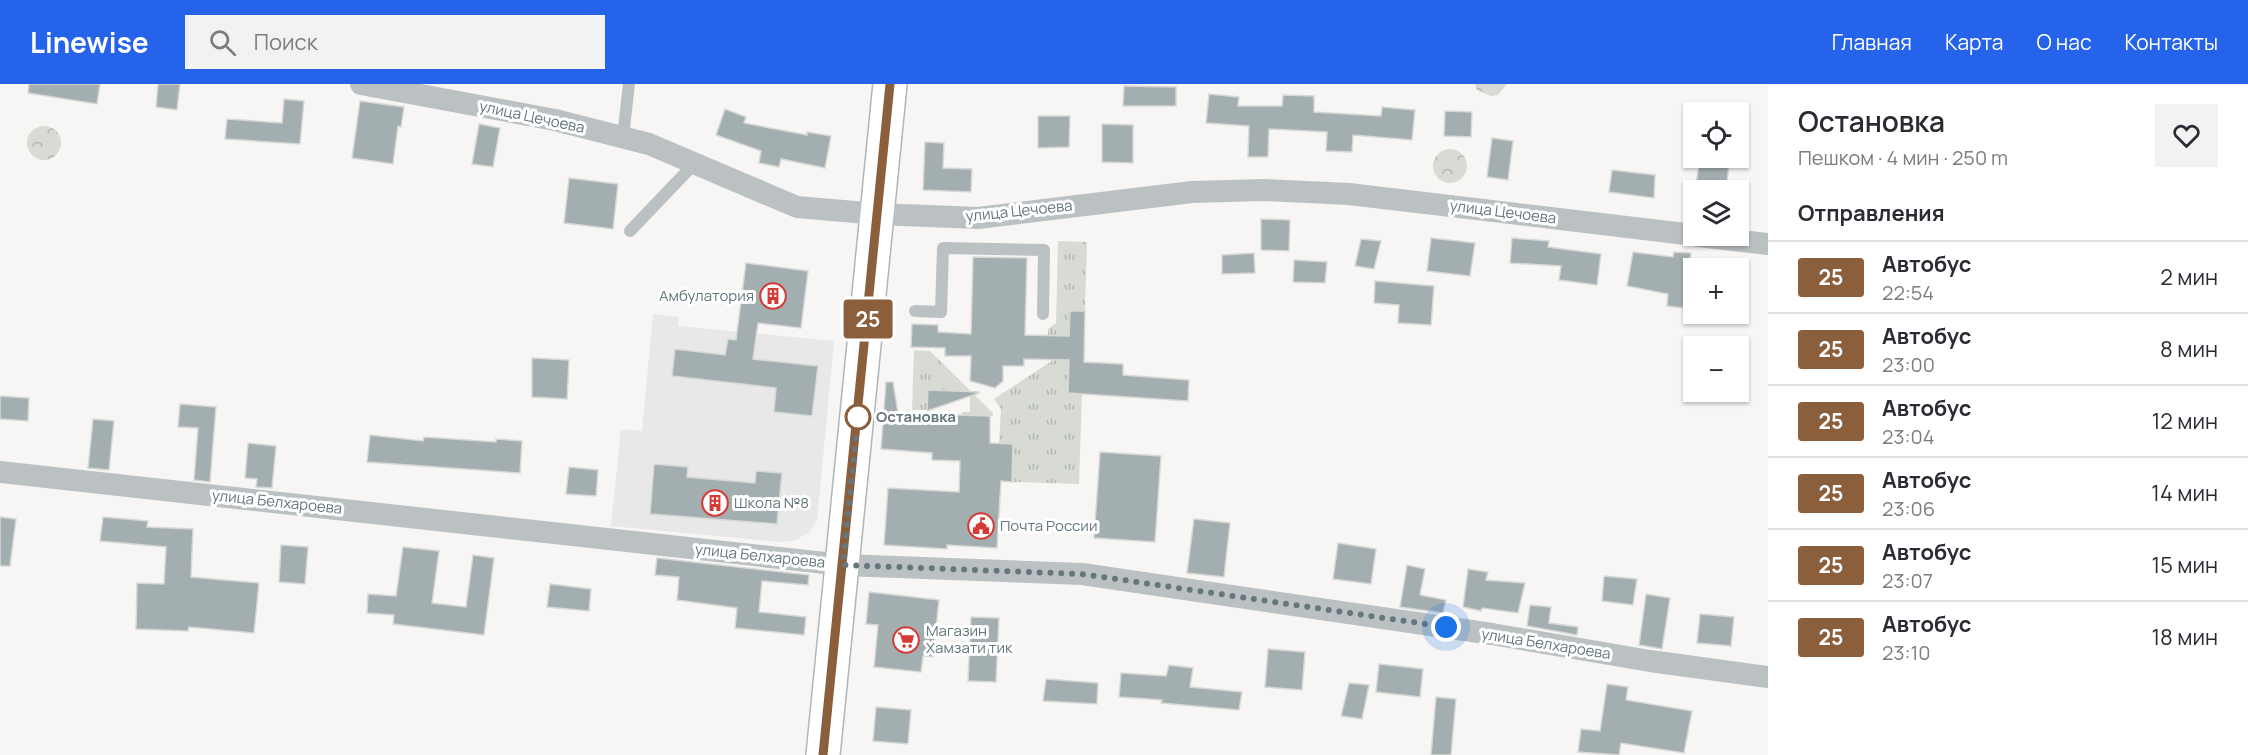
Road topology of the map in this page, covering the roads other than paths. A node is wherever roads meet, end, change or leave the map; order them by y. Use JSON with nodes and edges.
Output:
{"nodes":[{"id":1,"x":362,"y":84,"type":"edge"},
{"id":2,"x":629,"y":84,"type":"edge"},
{"id":3,"x":890,"y":84,"type":"edge"},
{"id":4,"x":623,"y":138,"type":"junction"},
{"id":5,"x":694,"y":164,"type":"junction"},
{"id":6,"x":878,"y":214,"type":"junction"},
{"id":7,"x":630,"y":231,"type":"dead end"},
{"id":8,"x":1683,"y":234,"type":"edge"},
{"id":9,"x":1749,"y":242,"type":"edge"},
{"id":10,"x":1768,"y":244,"type":"edge"},
{"id":11,"x":915,"y":311,"type":"dead end"},
{"id":12,"x":1043,"y":314,"type":"dead end"},
{"id":13,"x":0,"y":472,"type":"edge"},
{"id":14,"x":843,"y":565,"type":"junction"},
{"id":15,"x":1768,"y":677,"type":"edge"},
{"id":16,"x":823,"y":755,"type":"edge"}],
"edges":[{"from":1,"to":4,"type":"street","name":"улица Цечоева"},
{"from":2,"to":4,"type":"lane"},
{"from":3,"to":6,"type":"street"},
{"from":4,"to":5,"type":"street","name":"улица Цечоева"},
{"from":5,"to":6,"type":"street","name":"улица Цечоева"},
{"from":5,"to":7,"type":"lane"},
{"from":6,"to":8,"type":"street","name":"улица Цечоева"},
{"from":6,"to":14,"type":"street"},
{"from":9,"to":10,"type":"street"},
{"from":11,"to":12,"type":"lane"},
{"from":13,"to":14,"type":"street","name":"улица Белхароева"},
{"from":14,"to":15,"type":"street","name":"улица Белхароева"},
{"from":14,"to":16,"type":"street"}]}
